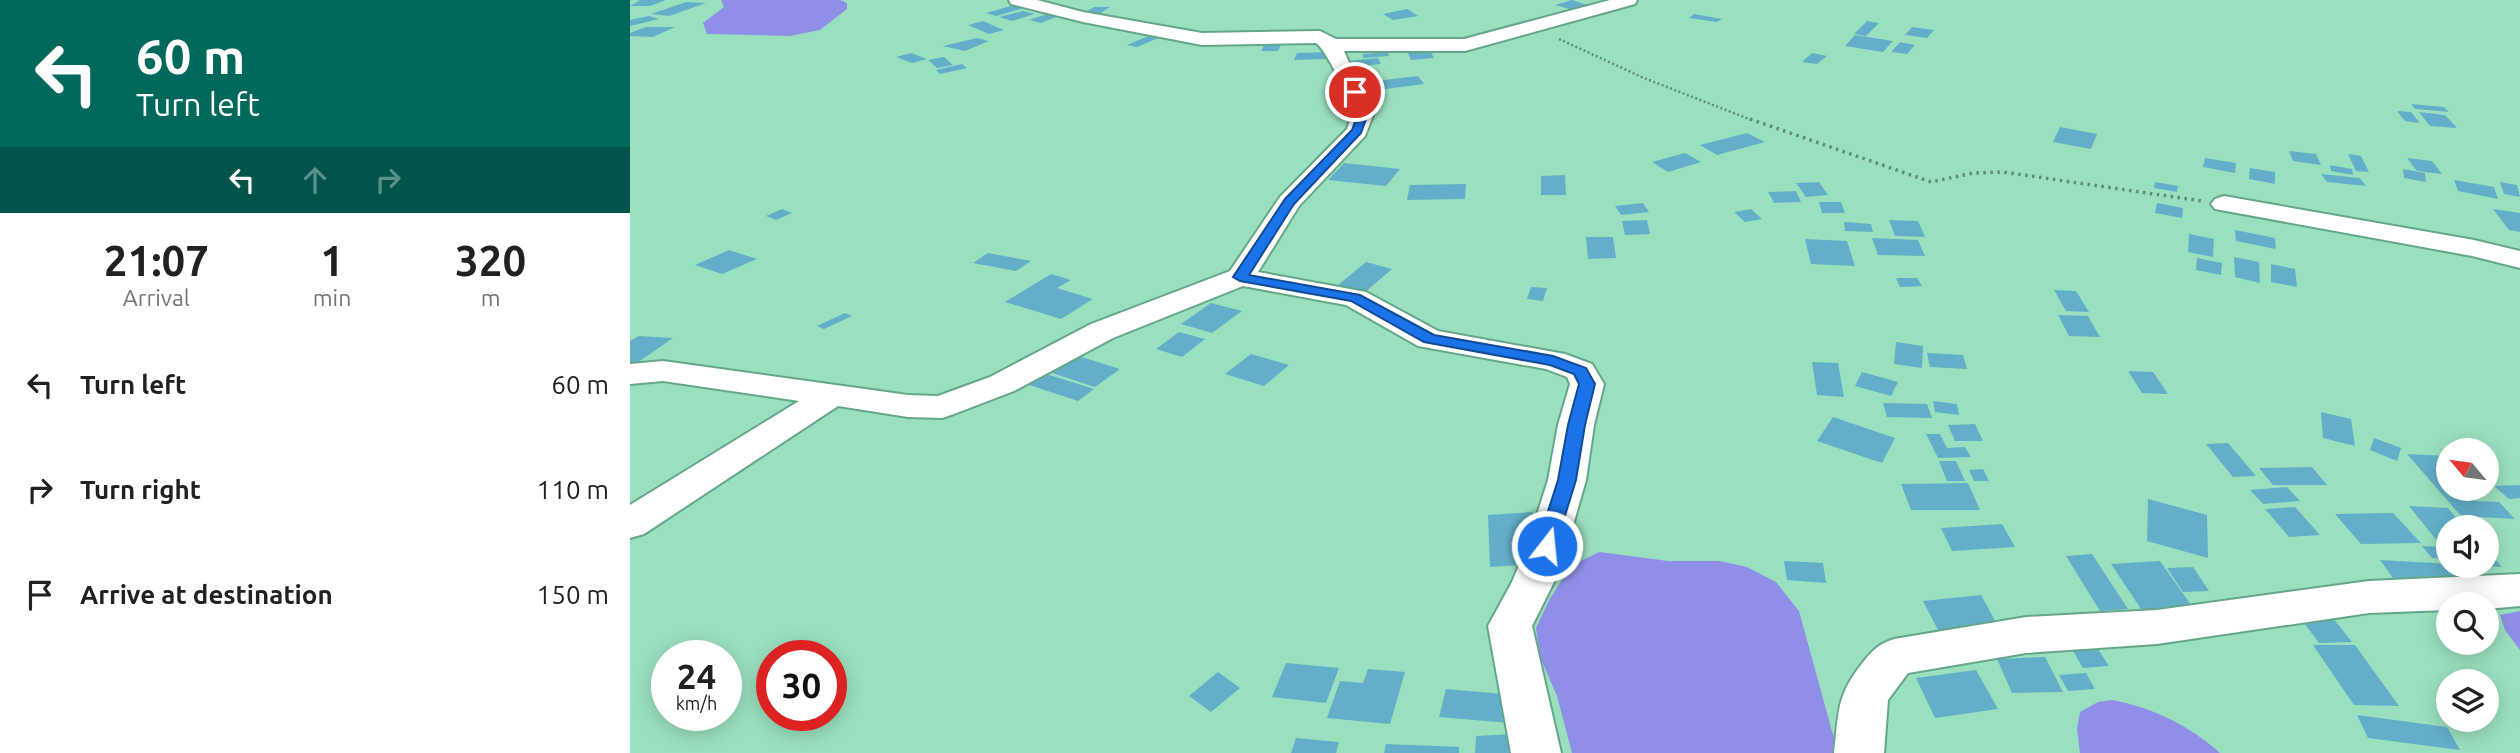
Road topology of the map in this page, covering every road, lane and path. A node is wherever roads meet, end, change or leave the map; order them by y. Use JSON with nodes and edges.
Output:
{"nodes":[{"id":1,"x":1017,"y":0,"type":"edge"},
{"id":2,"x":1629,"y":0,"type":"edge"},
{"id":3,"x":1530,"y":27,"type":"junction"},
{"id":4,"x":1332,"y":45,"type":"junction"},
{"id":5,"x":2224,"y":204,"type":"joint"},
{"id":6,"x":2520,"y":260,"type":"edge"},
{"id":7,"x":1240,"y":277,"type":"junction"},
{"id":8,"x":630,"y":374,"type":"edge"},
{"id":9,"x":834,"y":394,"type":"junction"},
{"id":10,"x":630,"y":524,"type":"edge"},
{"id":11,"x":2520,"y":590,"type":"edge"},
{"id":12,"x":1536,"y":753,"type":"edge"},
{"id":13,"x":1859,"y":753,"type":"edge"}],
"edges":[{"from":1,"to":4,"type":"street"},
{"from":2,"to":3,"type":"street"},
{"from":3,"to":4,"type":"street"},
{"from":3,"to":5,"type":"path"},
{"from":4,"to":7,"type":"street"},
{"from":5,"to":6,"type":"street"},
{"from":7,"to":9,"type":"street"},
{"from":7,"to":12,"type":"street"},
{"from":8,"to":9,"type":"street"},
{"from":9,"to":10,"type":"street"},
{"from":11,"to":13,"type":"street"}]}
